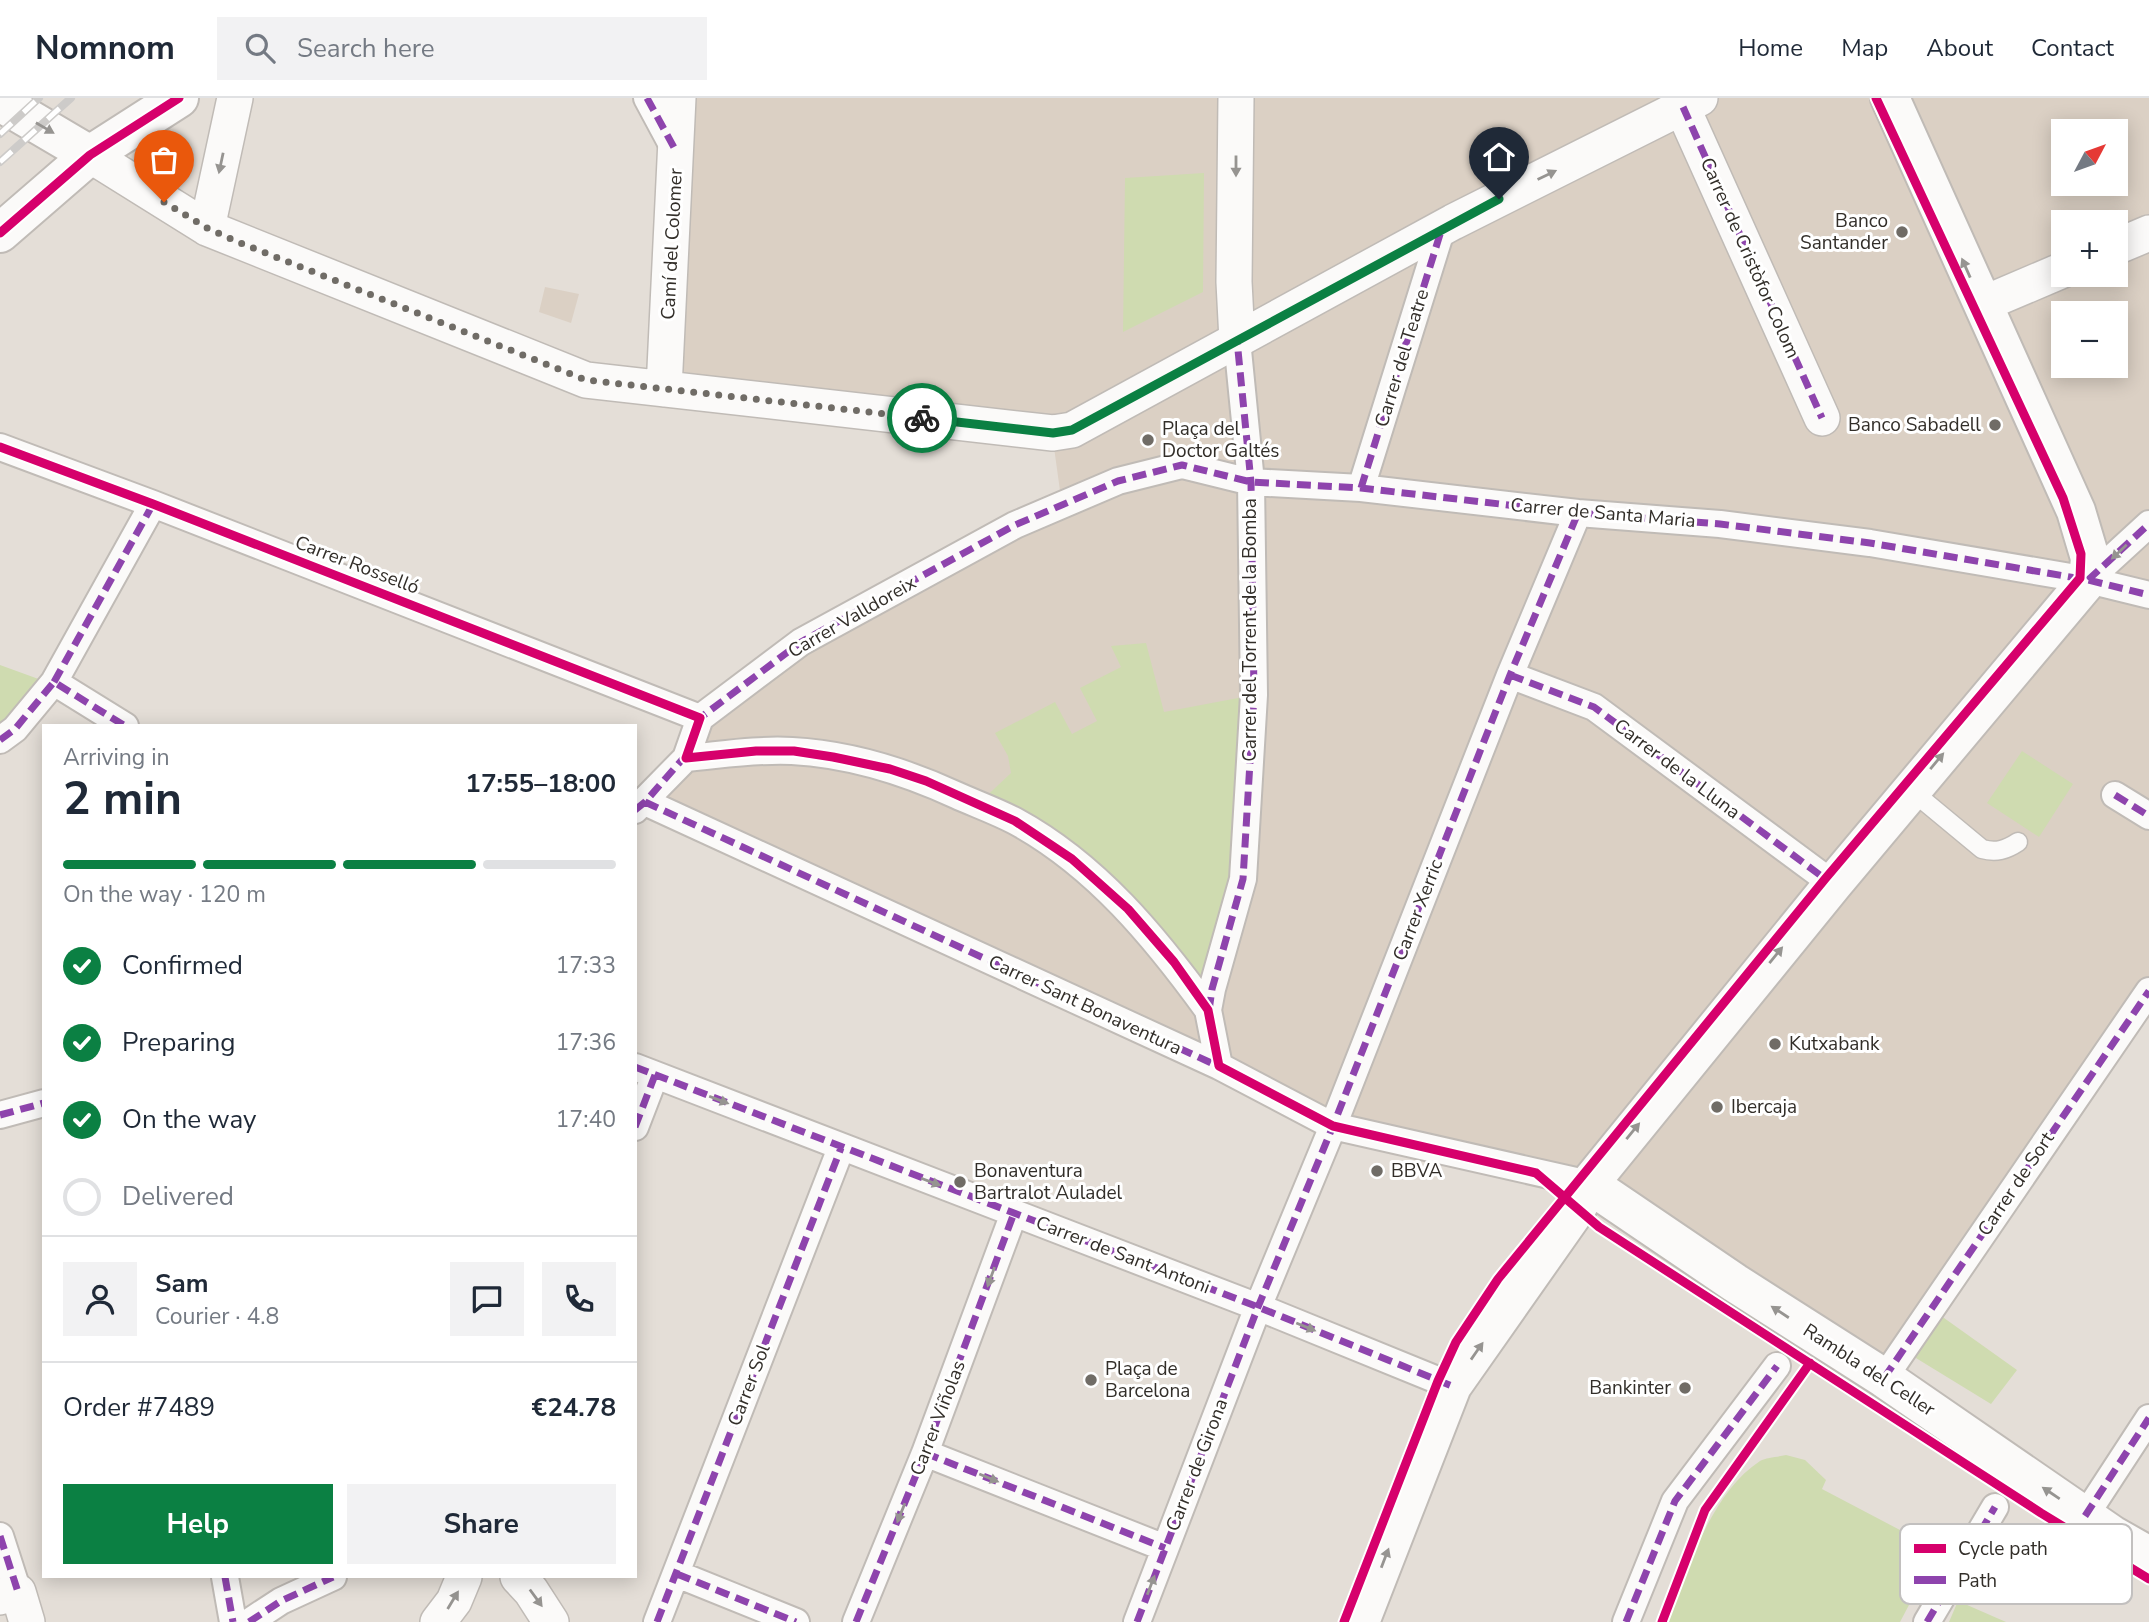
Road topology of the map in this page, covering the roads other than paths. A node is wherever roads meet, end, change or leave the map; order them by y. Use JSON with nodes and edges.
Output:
{"nodes":[{"id":1,"x":236,"y":98,"type":"edge"},
{"id":2,"x":647,"y":98,"type":"edge"},
{"id":3,"x":678,"y":98,"type":"edge"},
{"id":4,"x":1236,"y":98,"type":"edge"},
{"id":5,"x":1890,"y":98,"type":"edge"},
{"id":6,"x":166,"y":101,"type":"edge"},
{"id":7,"x":1687,"y":101,"type":"edge"},
{"id":8,"x":0,"y":102,"type":"edge"},
{"id":9,"x":677,"y":153,"type":"junction"},
{"id":10,"x":90,"y":155,"type":"junction"},
{"id":11,"x":207,"y":228,"type":"junction"},
{"id":12,"x":1442,"y":228,"type":"junction"},
{"id":13,"x":0,"y":233,"type":"edge"},
{"id":14,"x":2149,"y":233,"type":"edge"},
{"id":15,"x":2128,"y":242,"type":"edge"},
{"id":16,"x":2051,"y":275,"type":"edge"},
{"id":17,"x":1983,"y":304,"type":"junction"},
{"id":18,"x":1237,"y":340,"type":"junction"},
{"id":19,"x":664,"y":389,"type":"junction"},
{"id":20,"x":1822,"y":418,"type":"dead end"},
{"id":21,"x":0,"y":447,"type":"edge"},
{"id":22,"x":1118,"y":481,"type":"joint"},
{"id":23,"x":1251,"y":482,"type":"junction"},
{"id":24,"x":1361,"y":488,"type":"junction"},
{"id":25,"x":153,"y":504,"type":"junction"},
{"id":26,"x":1578,"y":513,"type":"junction"},
{"id":27,"x":2149,"y":524,"type":"edge"},
{"id":28,"x":2088,"y":580,"type":"junction"},
{"id":29,"x":2149,"y":595,"type":"edge"},
{"id":30,"x":1510,"y":675,"type":"junction"},
{"id":31,"x":54,"y":682,"type":"junction"},
{"id":32,"x":699,"y":718,"type":"junction"},
{"id":33,"x":122,"y":724,"type":"edge"},
{"id":34,"x":0,"y":740,"type":"edge"},
{"id":35,"x":686,"y":758,"type":"junction"},
{"id":36,"x":1912,"y":791,"type":"junction"},
{"id":37,"x":2115,"y":795,"type":"dead end"},
{"id":38,"x":640,"y":806,"type":"edge"},
{"id":39,"x":2149,"y":816,"type":"edge"},
{"id":40,"x":2018,"y":842,"type":"dead end"},
{"id":41,"x":1833,"y":884,"type":"junction"},
{"id":42,"x":2149,"y":991,"type":"edge"},
{"id":43,"x":1208,"y":1010,"type":"junction"},
{"id":44,"x":1219,"y":1066,"type":"junction"},
{"id":45,"x":645,"y":1071,"type":"edge"},
{"id":46,"x":42,"y":1104,"type":"edge"},
{"id":47,"x":0,"y":1115,"type":"edge"},
{"id":48,"x":637,"y":1116,"type":"edge"},
{"id":49,"x":1333,"y":1126,"type":"junction"},
{"id":50,"x":841,"y":1148,"type":"junction"},
{"id":51,"x":1583,"y":1196,"type":"junction"},
{"id":52,"x":1014,"y":1213,"type":"junction"},
{"id":53,"x":1258,"y":1307,"type":"junction"},
{"id":54,"x":1777,"y":1366,"type":"dead end"},
{"id":55,"x":1884,"y":1378,"type":"junction"},
{"id":56,"x":1452,"y":1386,"type":"junction"},
{"id":57,"x":2149,"y":1418,"type":"edge"},
{"id":58,"x":925,"y":1453,"type":"junction"},
{"id":59,"x":1995,"y":1507,"type":"dead end"},
{"id":60,"x":2085,"y":1516,"type":"junction"},
{"id":61,"x":1985,"y":1524,"type":"edge"},
{"id":62,"x":2098,"y":1524,"type":"edge"},
{"id":63,"x":0,"y":1536,"type":"edge"},
{"id":64,"x":2132,"y":1545,"type":"edge"},
{"id":65,"x":1165,"y":1548,"type":"junction"},
{"id":66,"x":2149,"y":1556,"type":"edge"},
{"id":67,"x":677,"y":1574,"type":"junction"},
{"id":68,"x":225,"y":1578,"type":"edge"},
{"id":69,"x":330,"y":1578,"type":"edge"},
{"id":70,"x":464,"y":1578,"type":"edge"},
{"id":71,"x":519,"y":1578,"type":"edge"},
{"id":72,"x":15,"y":1604,"type":"edge"},
{"id":73,"x":1938,"y":1604,"type":"edge"},
{"id":74,"x":233,"y":1622,"type":"edge"},
{"id":75,"x":249,"y":1622,"type":"edge"},
{"id":76,"x":438,"y":1622,"type":"edge"},
{"id":77,"x":551,"y":1622,"type":"edge"},
{"id":78,"x":657,"y":1622,"type":"edge"},
{"id":79,"x":796,"y":1622,"type":"edge"},
{"id":80,"x":856,"y":1622,"type":"edge"},
{"id":81,"x":1137,"y":1622,"type":"edge"},
{"id":82,"x":1360,"y":1622,"type":"edge"},
{"id":83,"x":1626,"y":1622,"type":"edge"},
{"id":84,"x":1927,"y":1622,"type":"edge"}],
"edges":[{"from":1,"to":11,"type":"street","one_way":true},
{"from":2,"to":9,"type":"street"},
{"from":3,"to":9,"type":"street","name":"Camí del Colomer"},
{"from":4,"to":18,"type":"street","one_way":true},
{"from":17,"to":5,"type":"street","one_way":true},
{"from":6,"to":10,"type":"street"},
{"from":12,"to":7,"type":"street","one_way":true},
{"from":7,"to":20,"type":"street","name":"Carrer de Cristòfor Colom"},
{"from":8,"to":10,"type":"street","one_way":true},
{"from":9,"to":19,"type":"street","name":"Camí del Colomer"},
{"from":10,"to":11,"type":"street"},
{"from":10,"to":13,"type":"street"},
{"from":11,"to":19,"type":"street"},
{"from":12,"to":18,"type":"street"},
{"from":12,"to":24,"type":"street","name":"Carrer del Teatre"},
{"from":14,"to":15,"type":"street"},
{"from":16,"to":17,"type":"street"},
{"from":17,"to":28,"type":"street"},
{"from":18,"to":19,"type":"street"},
{"from":18,"to":23,"type":"street","name":"Carrer del Torrent de la Bomba"},
{"from":21,"to":25,"type":"street","name":"Carrer Rosselló"},
{"from":22,"to":23,"type":"street","name":"Carrer de Santa Maria"},
{"from":22,"to":32,"type":"street","name":"Carrer Valldoreix"},
{"from":23,"to":24,"type":"street","name":"Carrer de Santa Maria"},
{"from":23,"to":43,"type":"street","name":"Carrer del Torrent de la Bomba"},
{"from":24,"to":26,"type":"street","name":"Carrer de Santa Maria"},
{"from":25,"to":31,"type":"street"},
{"from":25,"to":32,"type":"street","name":"Carrer Rosselló"},
{"from":26,"to":28,"type":"street","name":"Carrer de Santa Maria"},
{"from":26,"to":30,"type":"street","name":"Carrer Xerric"},
{"from":27,"to":28,"type":"street","one_way":true},
{"from":28,"to":29,"type":"street","name":"Carrer de Santa Maria"},
{"from":36,"to":28,"type":"street","one_way":true},
{"from":30,"to":41,"type":"street","name":"Carrer de la Lluna"},
{"from":30,"to":49,"type":"street","name":"Carrer Xerric"},
{"from":31,"to":33,"type":"street"},
{"from":31,"to":34,"type":"street"},
{"from":32,"to":35,"type":"street"},
{"from":35,"to":38,"type":"street"},
{"from":35,"to":43,"type":"street"},
{"from":36,"to":40,"type":"lane"},
{"from":36,"to":41,"type":"street"},
{"from":37,"to":39,"type":"street"},
{"from":38,"to":44,"type":"street","name":"Carrer Sant Bonaventura"},
{"from":51,"to":41,"type":"street","one_way":true},
{"from":42,"to":55,"type":"street","name":"Carrer de Sort"},
{"from":43,"to":44,"type":"street","name":"Carrer del Torrent de la Bomba"},
{"from":44,"to":49,"type":"street","name":"Carrer Sant Bonaventura"},
{"from":45,"to":48,"type":"street"},
{"from":45,"to":50,"type":"street","name":"Carrer de Sant Antoni","one_way":true},
{"from":46,"to":47,"type":"street"},
{"from":49,"to":51,"type":"street","name":"Carrer Sant Bonaventura"},
{"from":49,"to":53,"type":"street","name":"Carrer Xerric"},
{"from":50,"to":52,"type":"street","name":"Carrer de Sant Antoni","one_way":true},
{"from":50,"to":67,"type":"street","name":"Carrer Sol"},
{"from":55,"to":51,"type":"street","name":"Rambla del Celler","one_way":true},
{"from":56,"to":51,"type":"street","one_way":true},
{"from":52,"to":53,"type":"street","name":"Carrer de Sant Antoni"},
{"from":52,"to":58,"type":"street","name":"Carrer Viñolas","one_way":true},
{"from":53,"to":56,"type":"street","name":"Carrer de Sant Antoni","one_way":true},
{"from":53,"to":65,"type":"street","name":"Carrer de Girona"},
{"from":54,"to":83,"type":"street"},
{"from":60,"to":55,"type":"street","name":"Rambla del Celler","one_way":true},
{"from":82,"to":56,"type":"street","one_way":true},
{"from":57,"to":60,"type":"street"},
{"from":58,"to":65,"type":"street","one_way":true},
{"from":58,"to":80,"type":"street","name":"Carrer Viñolas","one_way":true},
{"from":59,"to":61,"type":"street"},
{"from":60,"to":62,"type":"street","name":"Rambla del Celler"},
{"from":63,"to":72,"type":"street"},
{"from":64,"to":66,"type":"street","name":"Rambla del Celler"},
{"from":81,"to":65,"type":"street","name":"Carrer de Girona","one_way":true},
{"from":67,"to":78,"type":"street","name":"Carrer Sol"},
{"from":67,"to":79,"type":"street"},
{"from":68,"to":74,"type":"street"},
{"from":69,"to":75,"type":"street"},
{"from":76,"to":70,"type":"street","one_way":true},
{"from":71,"to":77,"type":"street","one_way":true},
{"from":73,"to":84,"type":"street"}]}
